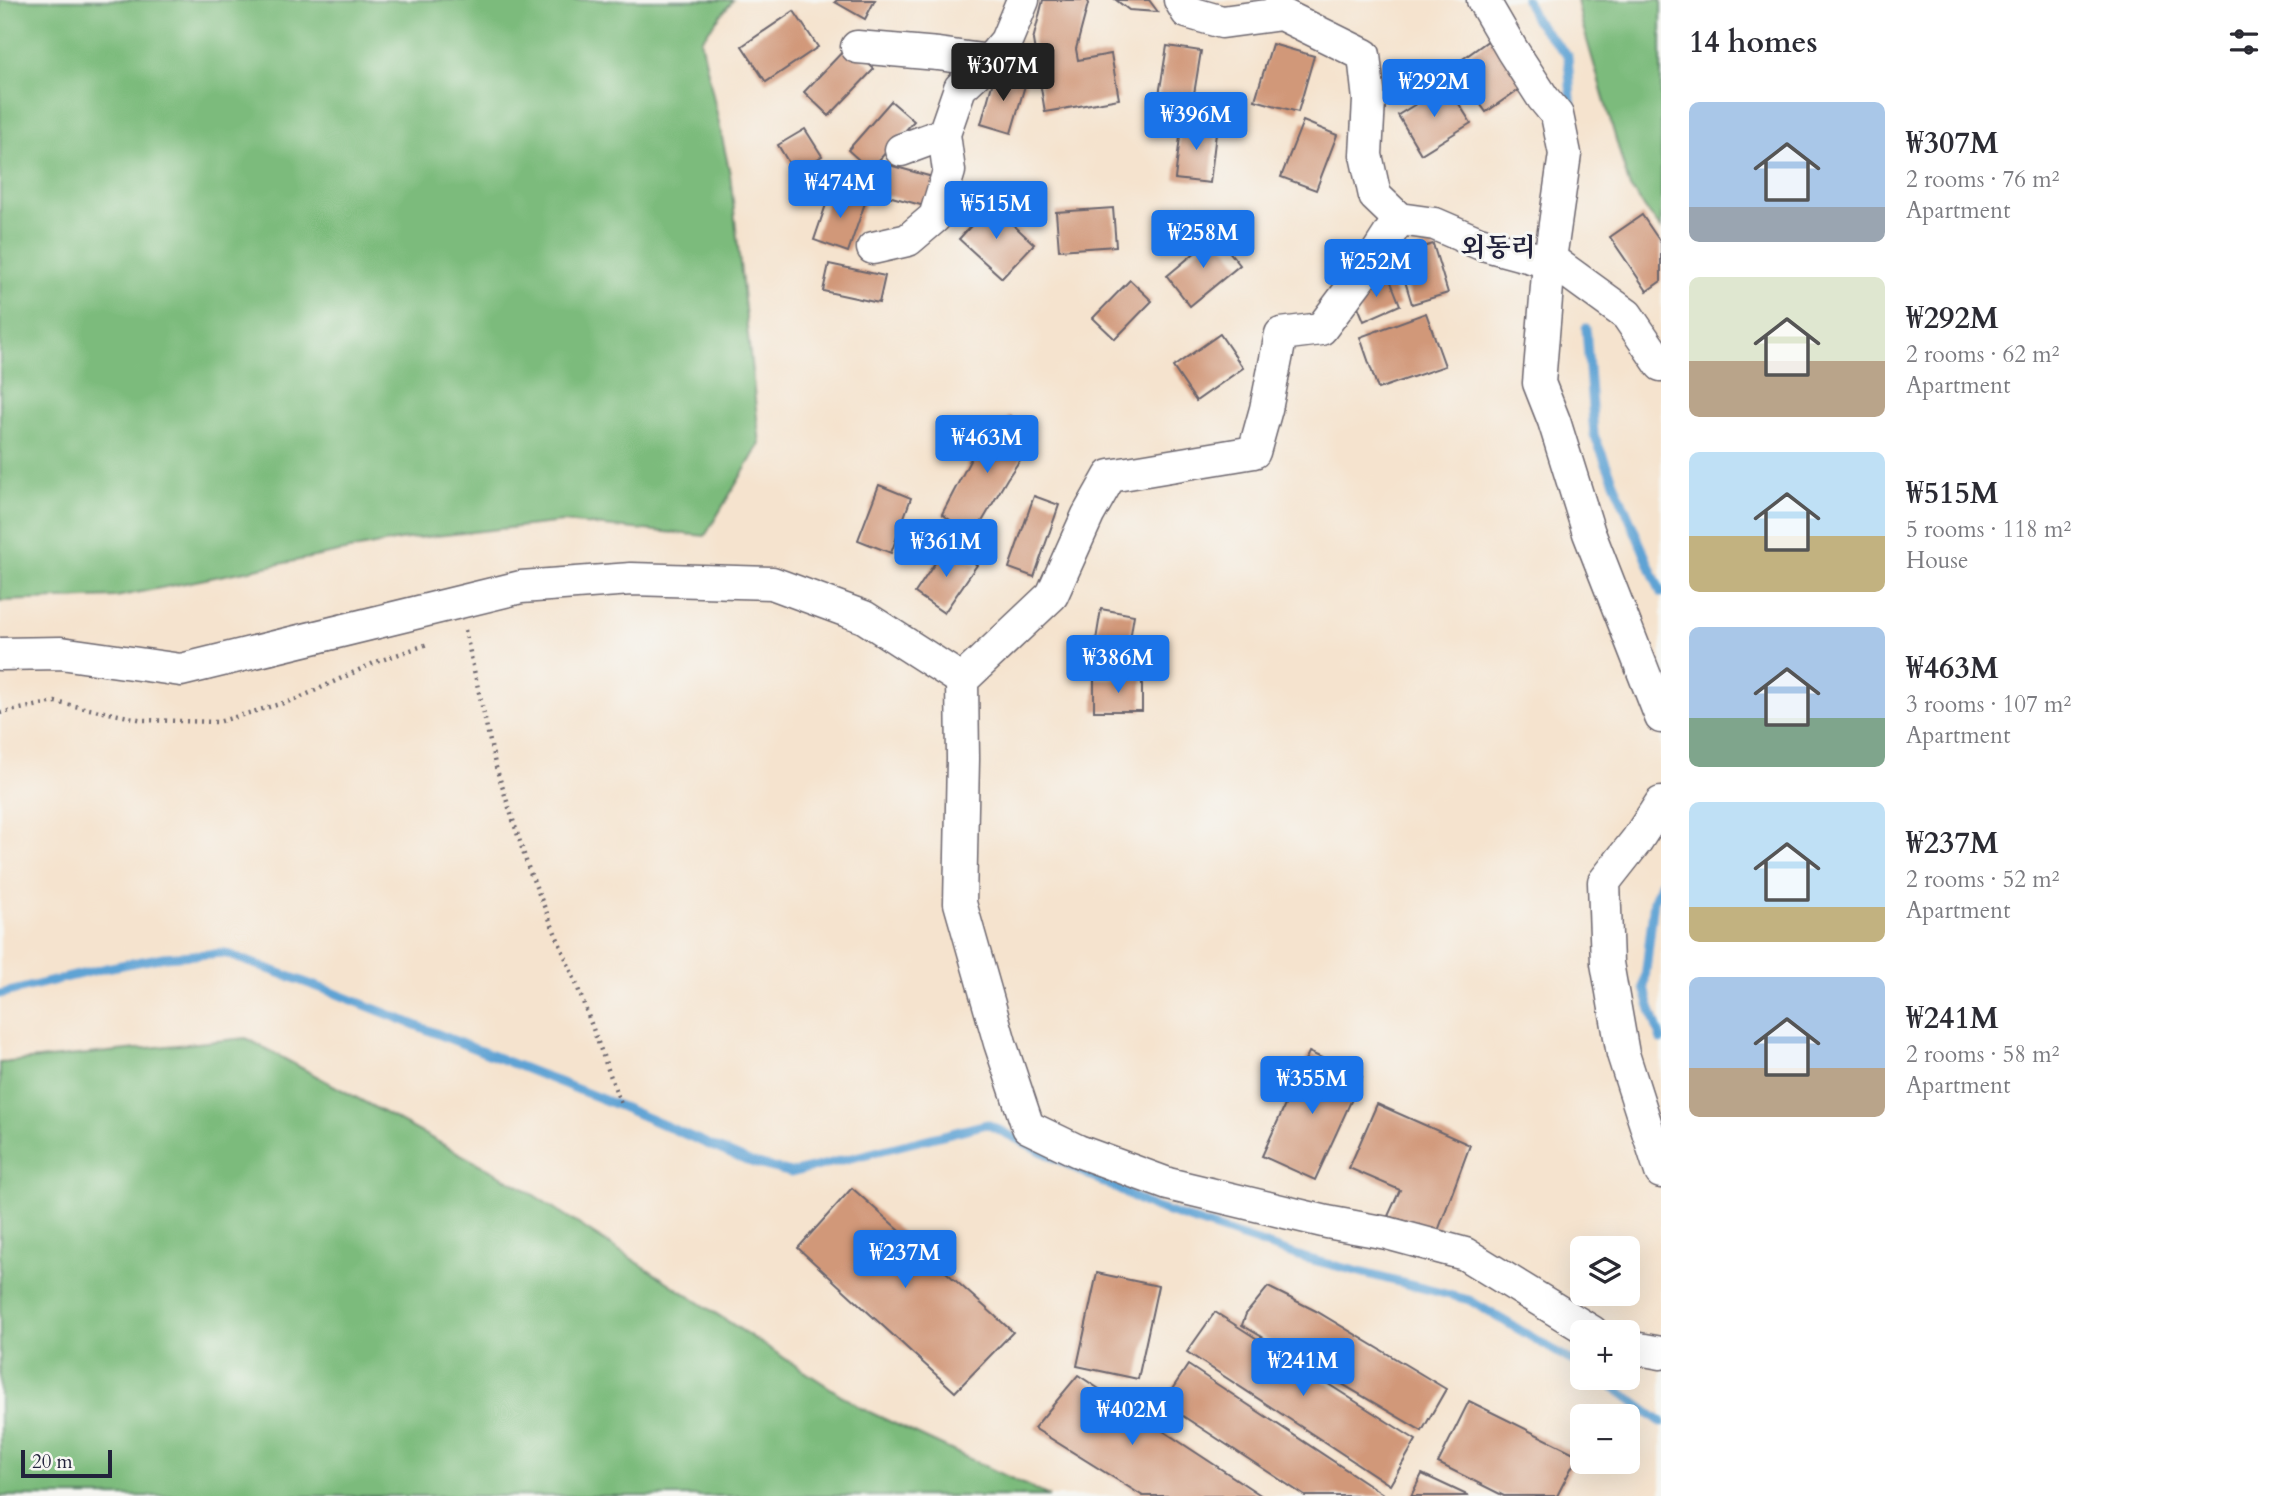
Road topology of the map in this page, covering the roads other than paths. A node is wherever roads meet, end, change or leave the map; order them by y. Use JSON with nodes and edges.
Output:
{"nodes":[{"id":1,"x":1023,"y":0,"type":"edge"},
{"id":2,"x":1180,"y":0,"type":"edge"},
{"id":3,"x":1483,"y":0,"type":"edge"},
{"id":4,"x":858,"y":47,"type":"dead end"},
{"id":5,"x":989,"y":61,"type":"junction"},
{"id":6,"x":944,"y":134,"type":"junction"},
{"id":7,"x":901,"y":150,"type":"dead end"},
{"id":8,"x":1399,"y":219,"type":"junction"},
{"id":9,"x":873,"y":248,"type":"dead end"},
{"id":10,"x":1549,"y":261,"type":"junction"},
{"id":11,"x":1661,"y":365,"type":"edge"},
{"id":12,"x":0,"y":654,"type":"edge"},
{"id":13,"x":961,"y":680,"type":"junction"},
{"id":14,"x":1661,"y":717,"type":"edge"},
{"id":15,"x":1661,"y":803,"type":"edge"},
{"id":16,"x":1661,"y":1172,"type":"edge"},
{"id":17,"x":1572,"y":1320,"type":"edge"},
{"id":18,"x":1640,"y":1349,"type":"edge"},
{"id":19,"x":1661,"y":1353,"type":"edge"}],
"edges":[{"from":1,"to":5,"type":"street"},
{"from":2,"to":8,"type":"street"},
{"from":3,"to":10,"type":"street"},
{"from":4,"to":5,"type":"street"},
{"from":5,"to":6,"type":"street"},
{"from":6,"to":7,"type":"street"},
{"from":6,"to":9,"type":"street"},
{"from":8,"to":10,"type":"street"},
{"from":8,"to":13,"type":"street"},
{"from":10,"to":11,"type":"street"},
{"from":10,"to":14,"type":"street"},
{"from":12,"to":13,"type":"street"},
{"from":13,"to":17,"type":"street"},
{"from":15,"to":16,"type":"street"},
{"from":18,"to":19,"type":"street"}]}
